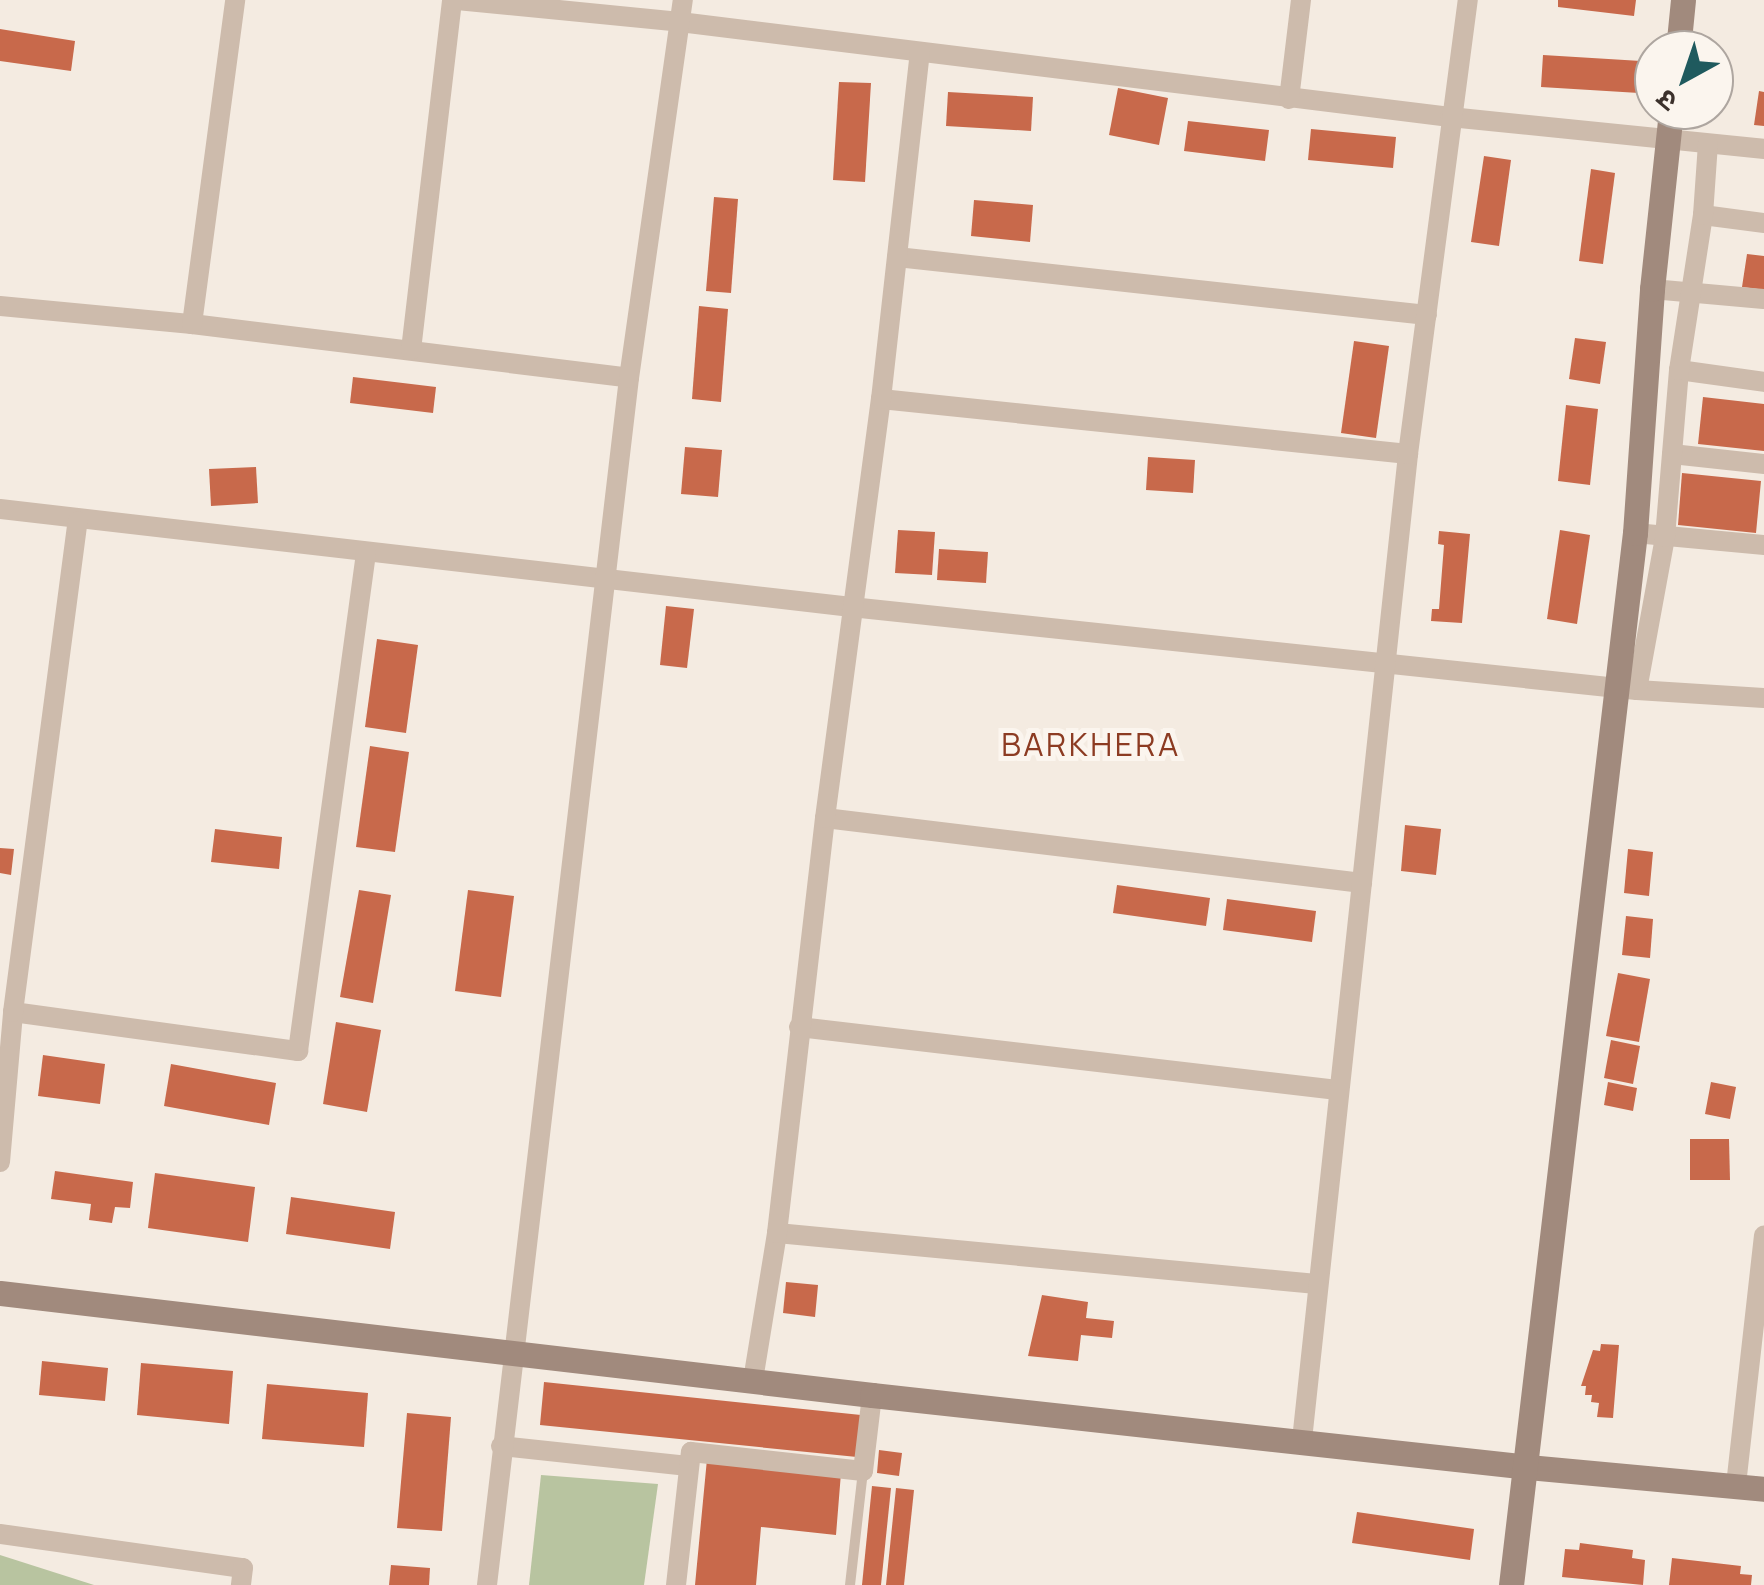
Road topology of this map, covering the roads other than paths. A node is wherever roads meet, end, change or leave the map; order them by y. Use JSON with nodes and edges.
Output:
{"nodes":[{"id":1,"x":235,"y":0,"type":"edge"},
{"id":2,"x":454,"y":0,"type":"edge"},
{"id":3,"x":683,"y":0,"type":"edge"},
{"id":4,"x":1301,"y":0,"type":"edge"},
{"id":5,"x":1468,"y":0,"type":"edge"},
{"id":6,"x":1683,"y":0,"type":"edge"},
{"id":7,"x":680,"y":22,"type":"junction"},
{"id":8,"x":1680,"y":30,"type":"edge"},
{"id":9,"x":920,"y":52,"type":"junction"},
{"id":10,"x":1289,"y":99,"type":"junction"},
{"id":11,"x":1450,"y":117,"type":"junction"},
{"id":12,"x":1669,"y":130,"type":"edge"},
{"id":13,"x":1668,"y":138,"type":"junction"},
{"id":14,"x":1708,"y":144,"type":"junction"},
{"id":15,"x":1764,"y":149,"type":"edge"},
{"id":16,"x":1702,"y":215,"type":"junction"},
{"id":17,"x":1764,"y":223,"type":"edge"},
{"id":18,"x":897,"y":257,"type":"junction"},
{"id":19,"x":1652,"y":289,"type":"junction"},
{"id":20,"x":1689,"y":292,"type":"junction"},
{"id":21,"x":1764,"y":298,"type":"edge"},
{"id":22,"x":0,"y":306,"type":"edge"},
{"id":23,"x":1428,"y":315,"type":"junction"},
{"id":24,"x":192,"y":324,"type":"junction"},
{"id":25,"x":411,"y":350,"type":"junction"},
{"id":26,"x":1678,"y":370,"type":"junction"},
{"id":27,"x":629,"y":378,"type":"junction"},
{"id":28,"x":1764,"y":382,"type":"edge"},
{"id":29,"x":881,"y":399,"type":"junction"},
{"id":30,"x":1408,"y":454,"type":"junction"},
{"id":31,"x":1672,"y":454,"type":"junction"},
{"id":32,"x":1764,"y":464,"type":"edge"},
{"id":33,"x":0,"y":509,"type":"edge"},
{"id":34,"x":78,"y":521,"type":"junction"},
{"id":35,"x":1635,"y":533,"type":"junction"},
{"id":36,"x":1665,"y":537,"type":"junction"},
{"id":37,"x":1764,"y":545,"type":"edge"},
{"id":38,"x":366,"y":553,"type":"junction"},
{"id":39,"x":607,"y":580,"type":"junction"},
{"id":40,"x":851,"y":607,"type":"junction"},
{"id":41,"x":1388,"y":661,"type":"junction"},
{"id":42,"x":1626,"y":689,"type":"junction"},
{"id":43,"x":1764,"y":698,"type":"edge"},
{"id":44,"x":825,"y":818,"type":"junction"},
{"id":45,"x":1362,"y":882,"type":"junction"},
{"id":46,"x":13,"y":1012,"type":"junction"},
{"id":47,"x":799,"y":1027,"type":"junction"},
{"id":48,"x":1337,"y":1090,"type":"junction"},
{"id":49,"x":0,"y":1162,"type":"edge"},
{"id":50,"x":777,"y":1233,"type":"junction"},
{"id":51,"x":1764,"y":1236,"type":"edge"},
{"id":52,"x":1317,"y":1284,"type":"junction"},
{"id":53,"x":0,"y":1293,"type":"edge"},
{"id":54,"x":517,"y":1353,"type":"junction"},
{"id":55,"x":753,"y":1380,"type":"junction"},
{"id":56,"x":872,"y":1394,"type":"junction"},
{"id":57,"x":1302,"y":1440,"type":"junction"},
{"id":58,"x":501,"y":1446,"type":"junction"},
{"id":59,"x":688,"y":1466,"type":"junction"},
{"id":60,"x":1528,"y":1468,"type":"junction"},
{"id":61,"x":863,"y":1471,"type":"junction"},
{"id":62,"x":1736,"y":1485,"type":"junction"},
{"id":63,"x":1764,"y":1489,"type":"edge"},
{"id":64,"x":0,"y":1534,"type":"edge"},
{"id":65,"x":241,"y":1585,"type":"edge"},
{"id":66,"x":487,"y":1585,"type":"edge"},
{"id":67,"x":676,"y":1585,"type":"edge"},
{"id":68,"x":850,"y":1585,"type":"edge"},
{"id":69,"x":1511,"y":1585,"type":"edge"}],
"edges":[{"from":1,"to":24,"type":"street"},
{"from":2,"to":7,"type":"street"},
{"from":2,"to":25,"type":"street"},
{"from":3,"to":7,"type":"street"},
{"from":4,"to":10,"type":"street"},
{"from":5,"to":11,"type":"street"},
{"from":6,"to":8,"type":"main road"},
{"from":7,"to":9,"type":"street"},
{"from":7,"to":27,"type":"street"},
{"from":9,"to":10,"type":"street"},
{"from":9,"to":18,"type":"street"},
{"from":10,"to":11,"type":"street"},
{"from":11,"to":13,"type":"street"},
{"from":11,"to":23,"type":"street"},
{"from":12,"to":13,"type":"main road"},
{"from":13,"to":14,"type":"street"},
{"from":13,"to":19,"type":"main road"},
{"from":14,"to":15,"type":"street"},
{"from":14,"to":16,"type":"street"},
{"from":16,"to":17,"type":"street"},
{"from":16,"to":20,"type":"street"},
{"from":18,"to":23,"type":"street"},
{"from":18,"to":29,"type":"street"},
{"from":19,"to":20,"type":"street"},
{"from":19,"to":35,"type":"main road"},
{"from":20,"to":21,"type":"street"},
{"from":20,"to":26,"type":"street"},
{"from":22,"to":24,"type":"street"},
{"from":23,"to":30,"type":"street"},
{"from":24,"to":25,"type":"street"},
{"from":25,"to":27,"type":"street"},
{"from":26,"to":28,"type":"street"},
{"from":26,"to":31,"type":"street"},
{"from":27,"to":39,"type":"street"},
{"from":29,"to":30,"type":"street"},
{"from":29,"to":40,"type":"street"},
{"from":30,"to":41,"type":"street"},
{"from":31,"to":32,"type":"street"},
{"from":31,"to":36,"type":"street"},
{"from":33,"to":34,"type":"street"},
{"from":34,"to":38,"type":"street"},
{"from":34,"to":46,"type":"street"},
{"from":35,"to":36,"type":"street"},
{"from":35,"to":42,"type":"main road"},
{"from":36,"to":37,"type":"street"},
{"from":36,"to":42,"type":"street"},
{"from":38,"to":39,"type":"street"},
{"from":38,"to":46,"type":"street"},
{"from":39,"to":40,"type":"street"},
{"from":39,"to":54,"type":"street"},
{"from":40,"to":41,"type":"street"},
{"from":40,"to":44,"type":"street"},
{"from":41,"to":42,"type":"street"},
{"from":41,"to":45,"type":"street"},
{"from":42,"to":43,"type":"street"},
{"from":42,"to":60,"type":"main road"},
{"from":44,"to":45,"type":"street"},
{"from":44,"to":47,"type":"street"},
{"from":45,"to":48,"type":"street"},
{"from":46,"to":49,"type":"street"},
{"from":47,"to":48,"type":"street"},
{"from":47,"to":50,"type":"street"},
{"from":48,"to":52,"type":"street"},
{"from":50,"to":52,"type":"street"},
{"from":50,"to":55,"type":"street"},
{"from":51,"to":62,"type":"street"},
{"from":52,"to":57,"type":"street"},
{"from":53,"to":54,"type":"main road"},
{"from":54,"to":55,"type":"main road"},
{"from":54,"to":58,"type":"street"},
{"from":55,"to":56,"type":"main road"},
{"from":56,"to":57,"type":"main road"},
{"from":56,"to":61,"type":"street"},
{"from":57,"to":60,"type":"main road"},
{"from":58,"to":59,"type":"street"},
{"from":58,"to":66,"type":"street"},
{"from":59,"to":61,"type":"street"},
{"from":59,"to":67,"type":"street"},
{"from":60,"to":62,"type":"main road"},
{"from":60,"to":69,"type":"main road"},
{"from":61,"to":68,"type":"lane"},
{"from":62,"to":63,"type":"main road"},
{"from":64,"to":65,"type":"street"}]}
